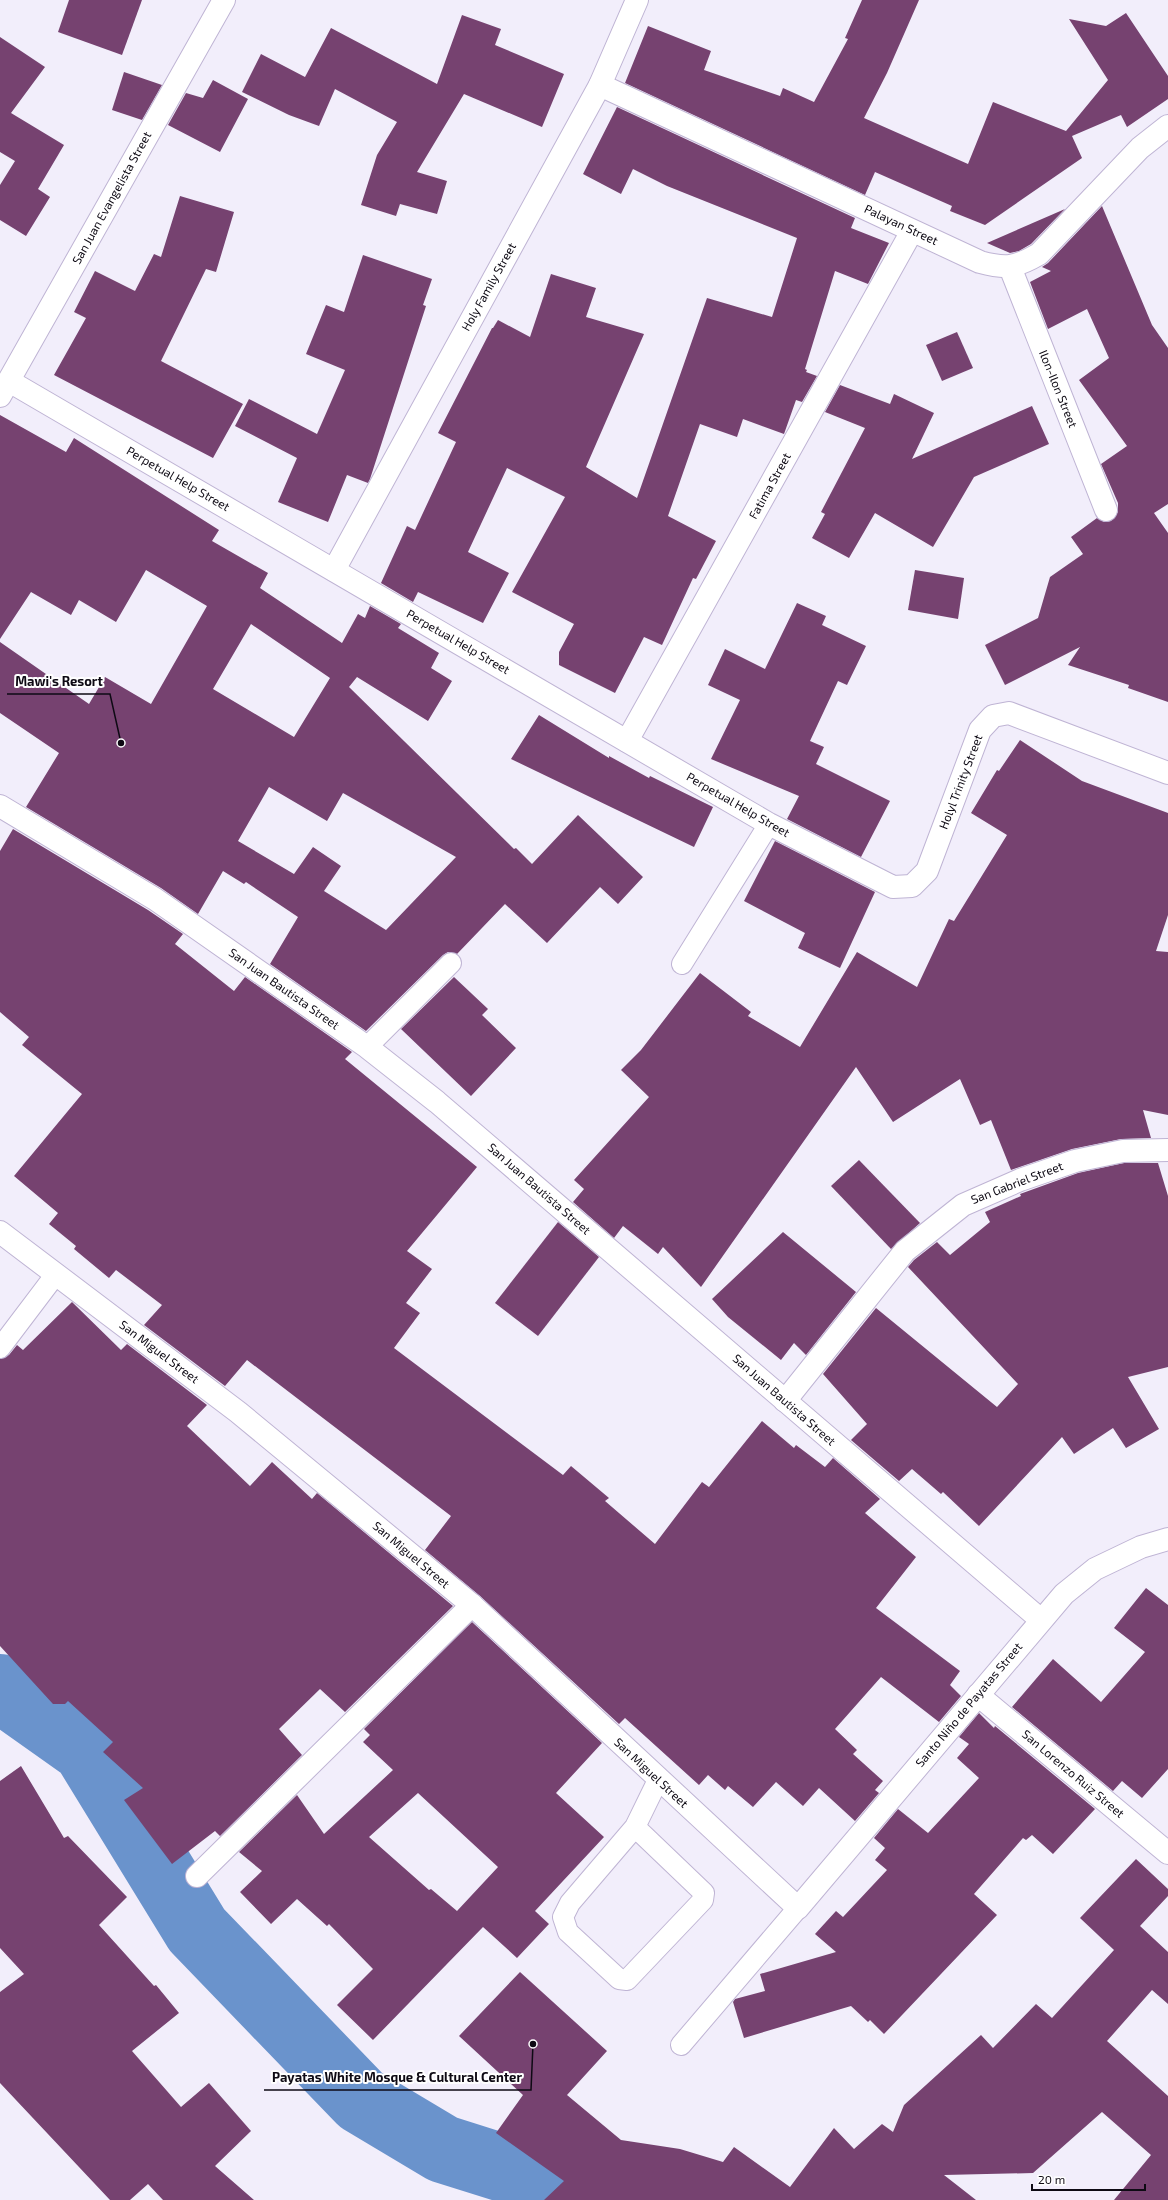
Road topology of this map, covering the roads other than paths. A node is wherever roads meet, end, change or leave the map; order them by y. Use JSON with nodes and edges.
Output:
{"nodes":[{"id":1,"x":224,"y":0,"type":"edge"},
{"id":2,"x":637,"y":0,"type":"edge"},
{"id":3,"x":600,"y":85,"type":"junction"},
{"id":4,"x":1168,"y":126,"type":"edge"},
{"id":5,"x":912,"y":231,"type":"junction"},
{"id":6,"x":1010,"y":267,"type":"junction"},
{"id":7,"x":4,"y":388,"type":"edge"},
{"id":8,"x":1106,"y":510,"type":"dead end"},
{"id":9,"x":334,"y":570,"type":"junction"},
{"id":10,"x":627,"y":741,"type":"junction"},
{"id":11,"x":1168,"y":773,"type":"edge"},
{"id":12,"x":0,"y":806,"type":"edge"},
{"id":13,"x":768,"y":824,"type":"junction"},
{"id":14,"x":912,"y":886,"type":"joint"},
{"id":15,"x":451,"y":962,"type":"dead end"},
{"id":16,"x":682,"y":964,"type":"dead end"},
{"id":17,"x":367,"y":1047,"type":"junction"},
{"id":18,"x":1168,"y":1150,"type":"edge"},
{"id":19,"x":0,"y":1232,"type":"edge"},
{"id":20,"x":56,"y":1274,"type":"junction"},
{"id":21,"x":0,"y":1348,"type":"edge"},
{"id":22,"x":785,"y":1401,"type":"junction"},
{"id":23,"x":1168,"y":1539,"type":"edge"},
{"id":24,"x":472,"y":1605,"type":"junction"},
{"id":25,"x":1041,"y":1620,"type":"junction"},
{"id":26,"x":978,"y":1695,"type":"junction"},
{"id":27,"x":658,"y":1780,"type":"junction"},
{"id":28,"x":635,"y":1827,"type":"junction"},
{"id":29,"x":1168,"y":1853,"type":"edge"},
{"id":30,"x":197,"y":1876,"type":"dead end"},
{"id":31,"x":798,"y":1908,"type":"junction"},
{"id":32,"x":681,"y":2045,"type":"dead end"}],
"edges":[{"from":1,"to":7,"type":"street","name":"San Juan Evangelista Street"},
{"from":2,"to":3,"type":"street","name":"Holy Family Street"},
{"from":3,"to":5,"type":"street","name":"Palayan Street"},
{"from":3,"to":9,"type":"street","name":"Holy Family Street"},
{"from":4,"to":6,"type":"street","name":"Palayan Street"},
{"from":5,"to":6,"type":"street","name":"Palayan Street"},
{"from":5,"to":10,"type":"street","name":"Fatima Street"},
{"from":6,"to":8,"type":"street","name":"Ilon-Ilon Street"},
{"from":7,"to":9,"type":"street","name":"Perpetual Help Street"},
{"from":9,"to":10,"type":"street","name":"Perpetual Help Street"},
{"from":10,"to":13,"type":"street","name":"Perpetual Help Street"},
{"from":11,"to":14,"type":"street","name":"Holyl Trinity Street"},
{"from":12,"to":17,"type":"street","name":"San Juan Bautista Street"},
{"from":13,"to":14,"type":"street","name":"Perpetual Help Street"},
{"from":13,"to":16,"type":"lane"},
{"from":15,"to":17,"type":"lane"},
{"from":17,"to":22,"type":"street","name":"San Juan Bautista Street"},
{"from":18,"to":22,"type":"street","name":"San Gabriel Street"},
{"from":19,"to":20,"type":"street","name":"San Miguel Street"},
{"from":20,"to":21,"type":"lane"},
{"from":20,"to":24,"type":"street","name":"San Miguel Street"},
{"from":22,"to":25,"type":"street","name":"San Juan Bautista Street"},
{"from":23,"to":25,"type":"street","name":"Santo Niño de Payatas Street"},
{"from":24,"to":27,"type":"street","name":"San Miguel Street"},
{"from":24,"to":30,"type":"street"},
{"from":25,"to":26,"type":"street","name":"Santo Niño de Payatas Street"},
{"from":26,"to":29,"type":"street","name":"San Lorenzo Ruiz Street"},
{"from":26,"to":31,"type":"street","name":"Santo Niño de Payatas Street"},
{"from":27,"to":28,"type":"lane"},
{"from":27,"to":31,"type":"street","name":"San Miguel Street"},
{"from":28,"to":28,"type":"lane"},
{"from":31,"to":32,"type":"lane"}]}
